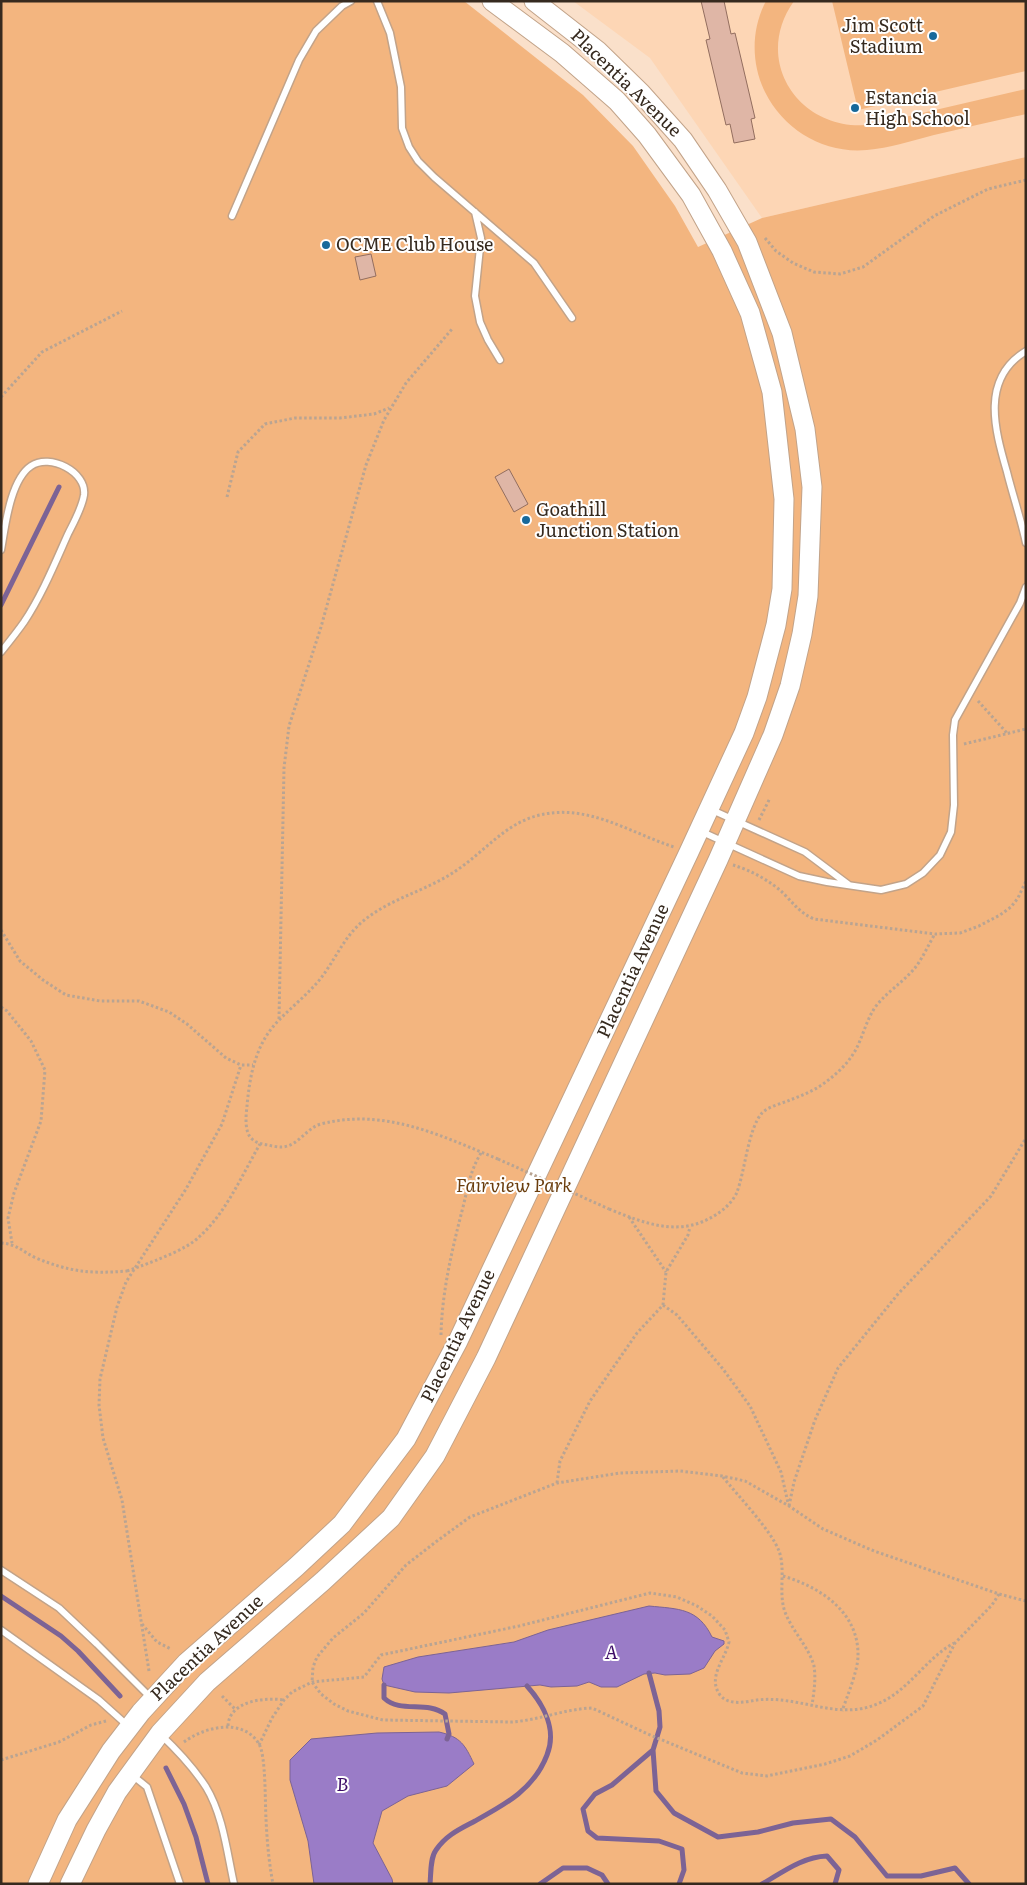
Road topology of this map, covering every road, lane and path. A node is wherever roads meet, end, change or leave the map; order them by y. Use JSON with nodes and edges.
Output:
{"nodes":[{"id":1,"x":351,"y":1,"type":"edge"},
{"id":2,"x":377,"y":1,"type":"edge"},
{"id":3,"x":492,"y":1,"type":"edge"},
{"id":4,"x":534,"y":1,"type":"edge"},
{"id":5,"x":1026,"y":180,"type":"edge"},
{"id":6,"x":475,"y":212,"type":"junction"},
{"id":7,"x":232,"y":216,"type":"dead end"},
{"id":8,"x":747,"y":242,"type":"junction"},
{"id":9,"x":122,"y":311,"type":"dead end"},
{"id":10,"x":572,"y":318,"type":"dead end"},
{"id":11,"x":452,"y":329,"type":"dead end"},
{"id":12,"x":1026,"y":351,"type":"edge"},
{"id":13,"x":500,"y":360,"type":"dead end"},
{"id":14,"x":1,"y":398,"type":"edge"},
{"id":15,"x":389,"y":408,"type":"junction"},
{"id":16,"x":228,"y":497,"type":"dead end"},
{"id":17,"x":1026,"y":543,"type":"edge"},
{"id":18,"x":1,"y":550,"type":"edge"},
{"id":19,"x":1026,"y":587,"type":"edge"},
{"id":20,"x":1,"y":652,"type":"edge"},
{"id":21,"x":970,"y":691,"type":"junction"},
{"id":22,"x":1026,"y":729,"type":"edge"},
{"id":23,"x":1008,"y":734,"type":"junction"},
{"id":24,"x":953,"y":746,"type":"junction"},
{"id":25,"x":709,"y":809,"type":"junction"},
{"id":26,"x":736,"y":820,"type":"junction"},
{"id":27,"x":698,"y":831,"type":"junction"},
{"id":28,"x":725,"y":844,"type":"junction"},
{"id":29,"x":672,"y":846,"type":"dead end"},
{"id":30,"x":738,"y":866,"type":"dead end"},
{"id":31,"x":1026,"y":881,"type":"edge"},
{"id":32,"x":850,"y":886,"type":"junction"},
{"id":33,"x":1,"y":930,"type":"edge"},
{"id":34,"x":935,"y":934,"type":"junction"},
{"id":35,"x":1,"y":1007,"type":"edge"},
{"id":36,"x":279,"y":1020,"type":"junction"},
{"id":37,"x":241,"y":1065,"type":"junction"},
{"id":38,"x":253,"y":1066,"type":"junction"},
{"id":39,"x":1026,"y":1138,"type":"edge"},
{"id":40,"x":260,"y":1144,"type":"junction"},
{"id":41,"x":481,"y":1152,"type":"junction"},
{"id":42,"x":630,"y":1217,"type":"junction"},
{"id":43,"x":690,"y":1227,"type":"junction"},
{"id":44,"x":1,"y":1243,"type":"edge"},
{"id":45,"x":12,"y":1244,"type":"junction"},
{"id":46,"x":666,"y":1272,"type":"junction"},
{"id":47,"x":664,"y":1305,"type":"junction"},
{"id":48,"x":440,"y":1341,"type":"dead end"},
{"id":49,"x":722,"y":1476,"type":"junction"},
{"id":50,"x":557,"y":1483,"type":"junction"},
{"id":51,"x":789,"y":1506,"type":"junction"},
{"id":52,"x":1,"y":1570,"type":"edge"},
{"id":53,"x":783,"y":1576,"type":"junction"},
{"id":54,"x":999,"y":1594,"type":"junction"},
{"id":55,"x":1026,"y":1601,"type":"edge"},
{"id":56,"x":141,"y":1623,"type":"junction"},
{"id":57,"x":1,"y":1630,"type":"edge"},
{"id":58,"x":955,"y":1643,"type":"junction"},
{"id":59,"x":171,"y":1649,"type":"dead end"},
{"id":60,"x":149,"y":1671,"type":"dead end"},
{"id":61,"x":312,"y":1682,"type":"junction"},
{"id":62,"x":222,"y":1696,"type":"dead end"},
{"id":63,"x":151,"y":1699,"type":"junction"},
{"id":64,"x":284,"y":1700,"type":"junction"},
{"id":65,"x":812,"y":1705,"type":"junction"},
{"id":66,"x":235,"y":1709,"type":"junction"},
{"id":67,"x":842,"y":1711,"type":"junction"},
{"id":68,"x":106,"y":1721,"type":"dead end"},
{"id":69,"x":228,"y":1726,"type":"junction"},
{"id":70,"x":129,"y":1727,"type":"junction"},
{"id":71,"x":160,"y":1733,"type":"junction"},
{"id":72,"x":259,"y":1745,"type":"junction"},
{"id":73,"x":175,"y":1748,"type":"junction"},
{"id":74,"x":1,"y":1760,"type":"edge"},
{"id":75,"x":130,"y":1773,"type":"junction"},
{"id":76,"x":38,"y":1884,"type":"edge"},
{"id":77,"x":70,"y":1884,"type":"edge"},
{"id":78,"x":180,"y":1884,"type":"edge"},
{"id":79,"x":234,"y":1884,"type":"edge"},
{"id":80,"x":274,"y":1884,"type":"edge"}],
"edges":[{"from":1,"to":7,"type":"lane"},
{"from":2,"to":6,"type":"lane"},
{"from":3,"to":25,"type":"main road","name":"Placentia Avenue"},
{"from":4,"to":8,"type":"main road","name":"Placentia Avenue"},
{"from":5,"to":8,"type":"path"},
{"from":6,"to":10,"type":"lane"},
{"from":6,"to":13,"type":"lane"},
{"from":8,"to":26,"type":"main road","name":"Placentia Avenue"},
{"from":9,"to":14,"type":"path"},
{"from":11,"to":15,"type":"path"},
{"from":12,"to":17,"type":"lane"},
{"from":15,"to":16,"type":"path"},
{"from":15,"to":36,"type":"path"},
{"from":18,"to":20,"type":"lane"},
{"from":19,"to":21,"type":"lane"},
{"from":21,"to":23,"type":"path"},
{"from":21,"to":24,"type":"lane"},
{"from":22,"to":23,"type":"path"},
{"from":23,"to":24,"type":"path"},
{"from":24,"to":32,"type":"lane"},
{"from":25,"to":26,"type":"lane"},
{"from":25,"to":27,"type":"main road","name":"Placentia Avenue"},
{"from":26,"to":28,"type":"main road","name":"Placentia Avenue"},
{"from":26,"to":32,"type":"lane"},
{"from":27,"to":28,"type":"lane"},
{"from":27,"to":63,"type":"main road","name":"Placentia Avenue"},
{"from":28,"to":32,"type":"lane"},
{"from":28,"to":71,"type":"main road","name":"Placentia Avenue"},
{"from":29,"to":36,"type":"path"},
{"from":30,"to":34,"type":"path"},
{"from":31,"to":34,"type":"path"},
{"from":33,"to":37,"type":"path"},
{"from":34,"to":43,"type":"path"},
{"from":35,"to":45,"type":"path"},
{"from":36,"to":38,"type":"path"},
{"from":37,"to":38,"type":"path"},
{"from":37,"to":56,"type":"path"},
{"from":38,"to":40,"type":"path"},
{"from":39,"to":51,"type":"path"},
{"from":40,"to":41,"type":"path"},
{"from":40,"to":45,"type":"path","bridge":true},
{"from":41,"to":42,"type":"path","bridge":true},
{"from":41,"to":48,"type":"path"},
{"from":42,"to":43,"type":"path"},
{"from":42,"to":46,"type":"path"},
{"from":43,"to":46,"type":"path"},
{"from":44,"to":45,"type":"path"},
{"from":46,"to":47,"type":"path"},
{"from":47,"to":50,"type":"path"},
{"from":47,"to":51,"type":"path"},
{"from":49,"to":50,"type":"path"},
{"from":49,"to":51,"type":"path"},
{"from":49,"to":53,"type":"path"},
{"from":50,"to":61,"type":"path"},
{"from":51,"to":54,"type":"path"},
{"from":52,"to":63,"type":"lane"},
{"from":53,"to":65,"type":"path"},
{"from":53,"to":67,"type":"path"},
{"from":54,"to":55,"type":"path"},
{"from":54,"to":58,"type":"path"},
{"from":56,"to":59,"type":"path"},
{"from":56,"to":60,"type":"path"},
{"from":57,"to":70,"type":"lane"},
{"from":58,"to":61,"type":"path"},
{"from":58,"to":67,"type":"path"},
{"from":61,"to":64,"type":"path"},
{"from":61,"to":65,"type":"path"},
{"from":62,"to":66,"type":"path"},
{"from":63,"to":70,"type":"main road","name":"Placentia Avenue"},
{"from":64,"to":66,"type":"path"},
{"from":64,"to":72,"type":"path"},
{"from":65,"to":67,"type":"path"},
{"from":66,"to":69,"type":"path"},
{"from":68,"to":74,"type":"path"},
{"from":69,"to":72,"type":"path"},
{"from":69,"to":73,"type":"path"},
{"from":70,"to":76,"type":"main road","name":"Placentia Avenue"},
{"from":71,"to":73,"type":"lane"},
{"from":71,"to":75,"type":"main road","name":"Placentia Avenue"},
{"from":72,"to":80,"type":"path"},
{"from":73,"to":79,"type":"lane"},
{"from":75,"to":77,"type":"main road","name":"Placentia Avenue"},
{"from":75,"to":78,"type":"lane"}]}
